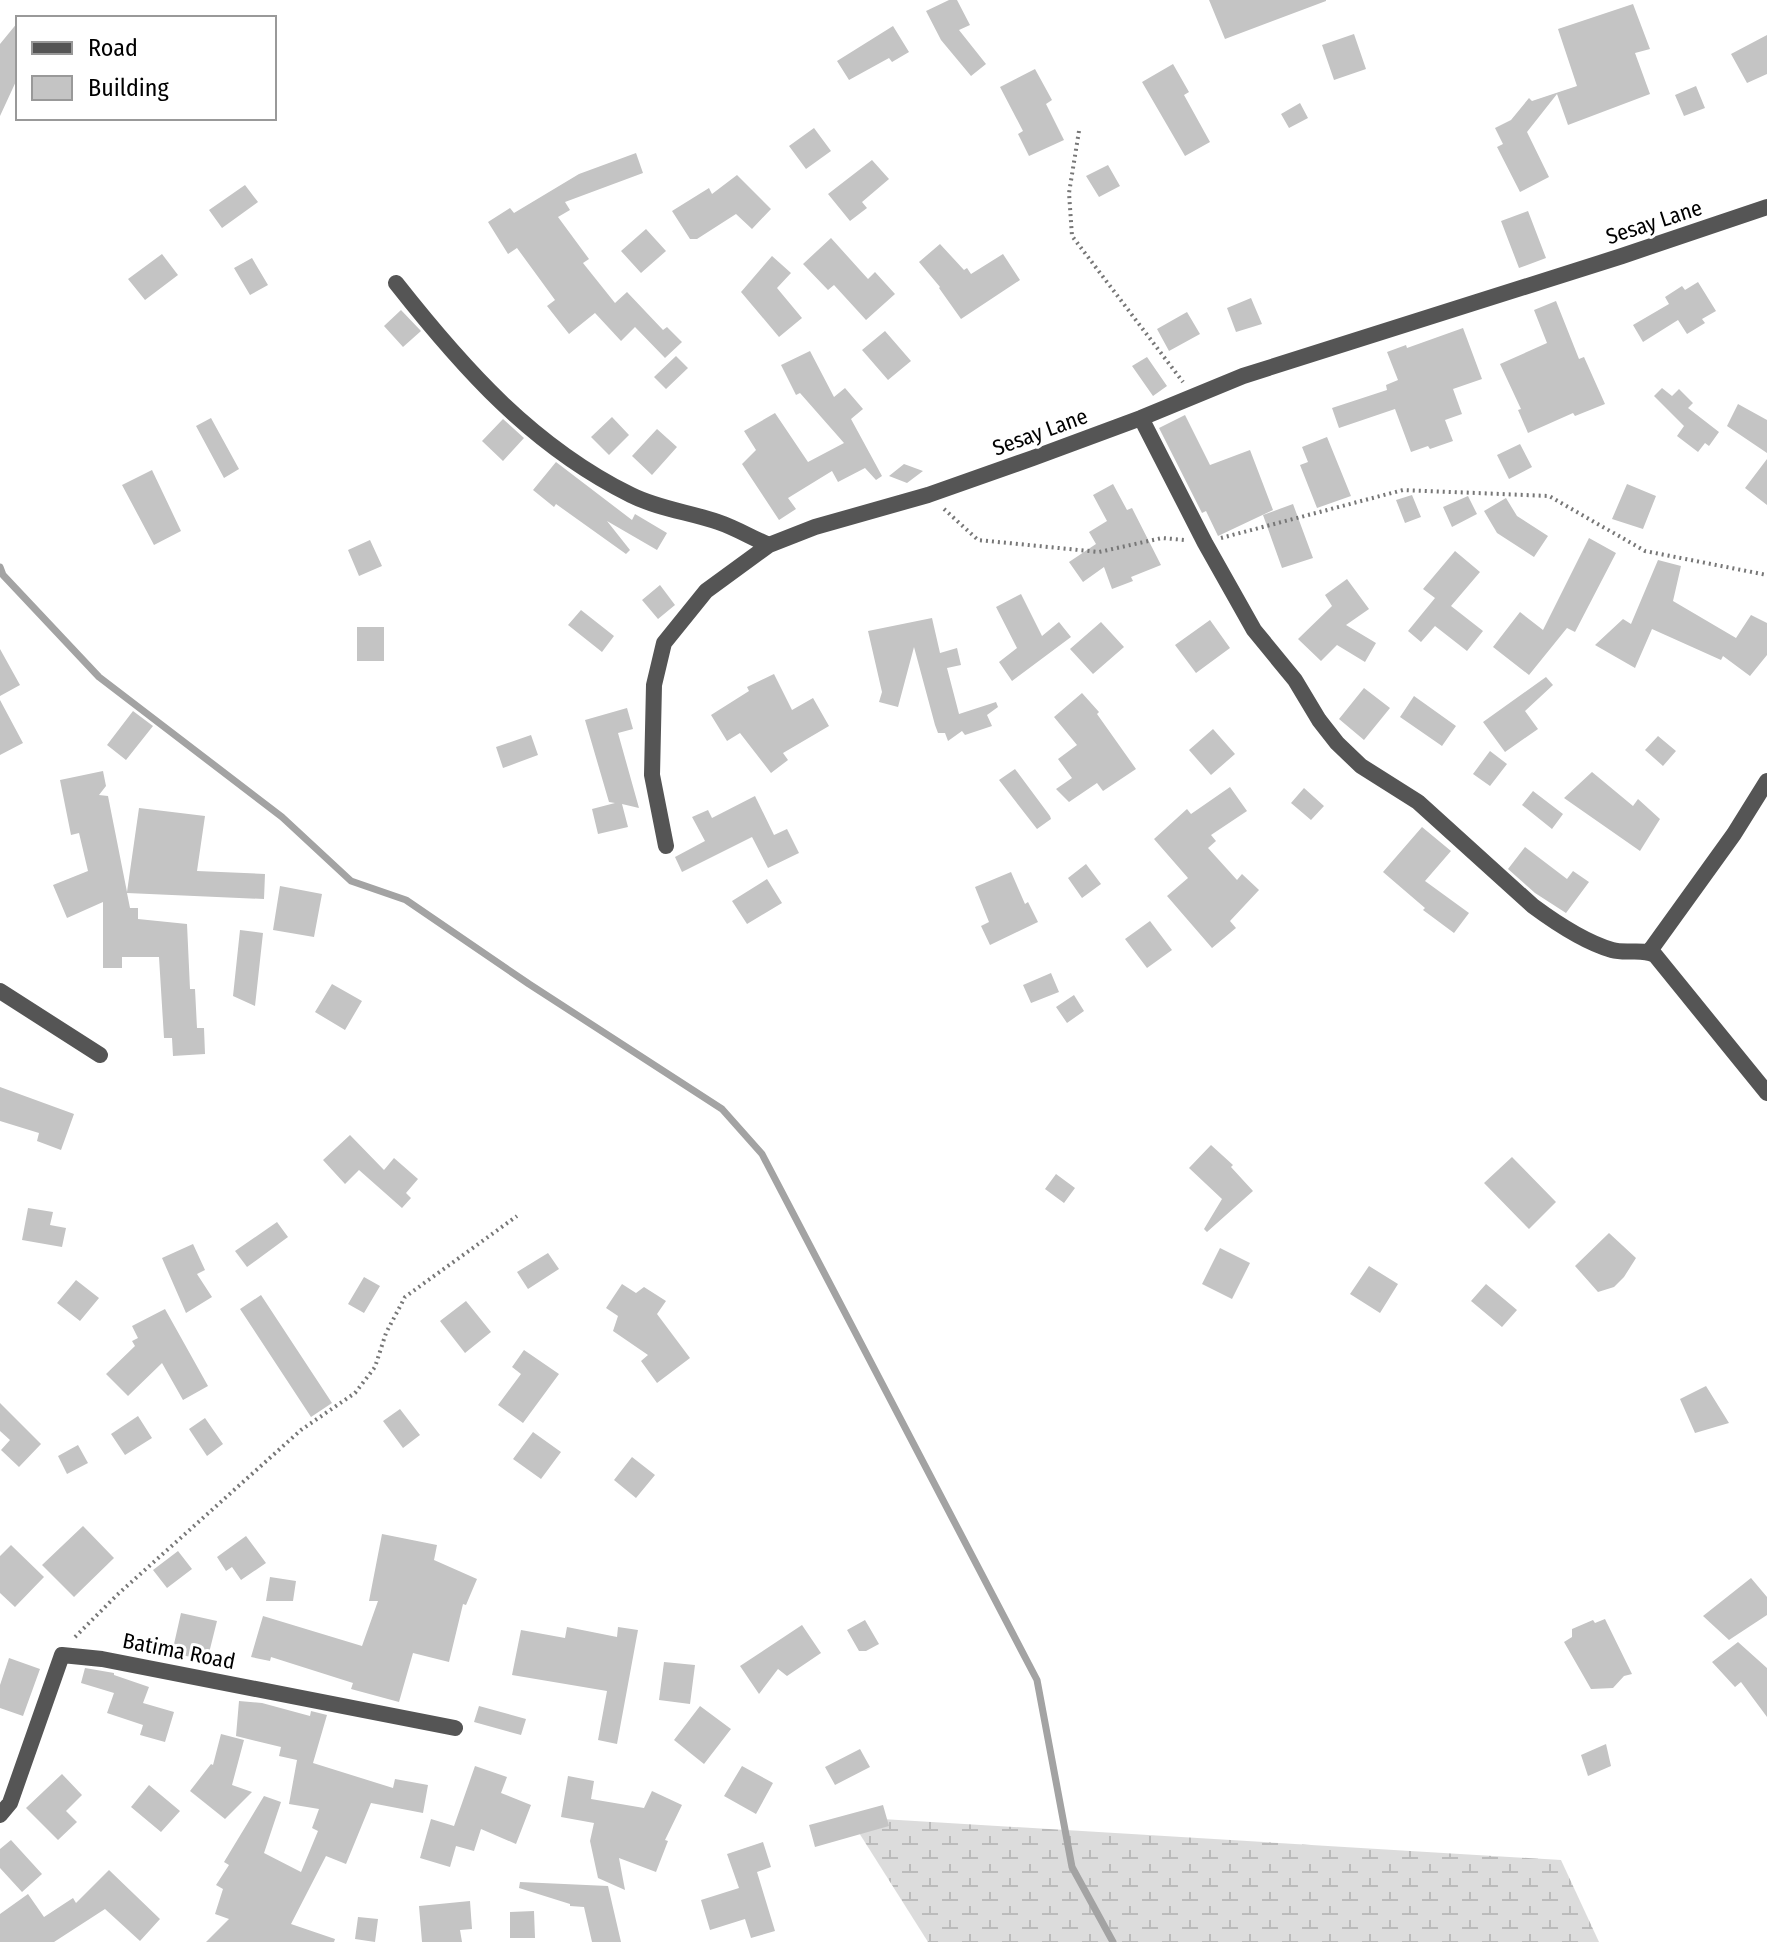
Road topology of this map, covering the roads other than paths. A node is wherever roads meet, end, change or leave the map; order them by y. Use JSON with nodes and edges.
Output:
{"nodes":[{"id":1,"x":1767,"y":207,"type":"edge"},
{"id":2,"x":396,"y":283,"type":"dead end"},
{"id":3,"x":1141,"y":418,"type":"junction"},
{"id":4,"x":769,"y":545,"type":"junction"},
{"id":5,"x":1767,"y":781,"type":"edge"},
{"id":6,"x":666,"y":846,"type":"dead end"},
{"id":7,"x":1649,"y":952,"type":"junction"},
{"id":8,"x":0,"y":991,"type":"edge"},
{"id":9,"x":100,"y":1055,"type":"dead end"},
{"id":10,"x":1767,"y":1093,"type":"edge"},
{"id":11,"x":455,"y":1728,"type":"dead end"},
{"id":12,"x":3,"y":1805,"type":"edge"}],
"edges":[{"from":1,"to":3,"type":"street","name":"Sesay Lane"},
{"from":2,"to":4,"type":"street"},
{"from":3,"to":4,"type":"street","name":"Sesay Lane"},
{"from":3,"to":7,"type":"street"},
{"from":4,"to":6,"type":"street","name":"Sesay Lane"},
{"from":5,"to":7,"type":"street"},
{"from":7,"to":10,"type":"street"},
{"from":8,"to":9,"type":"street"},
{"from":11,"to":12,"type":"street","name":"Batima Road"}]}
